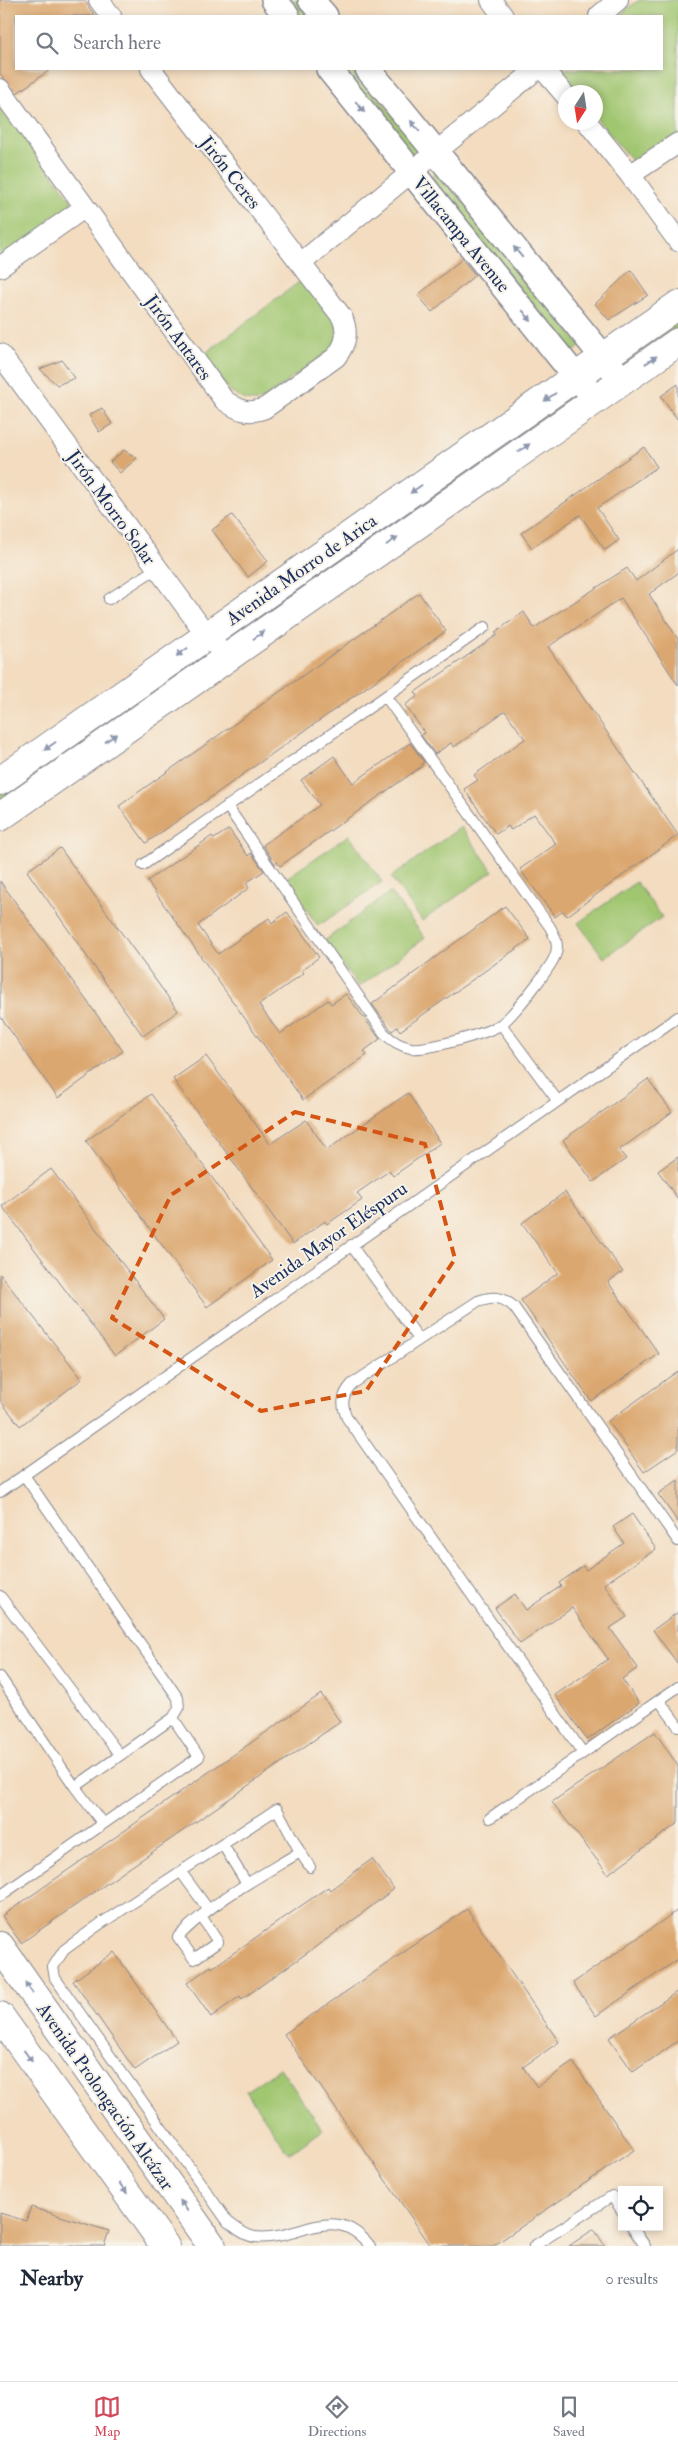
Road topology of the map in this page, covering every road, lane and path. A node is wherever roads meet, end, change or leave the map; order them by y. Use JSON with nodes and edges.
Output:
{"nodes":[{"id":1,"x":99,"y":0,"type":"edge"},
{"id":2,"x":274,"y":0,"type":"edge"},
{"id":3,"x":311,"y":0,"type":"edge"},
{"id":4,"x":491,"y":0,"type":"edge"},
{"id":5,"x":618,"y":0,"type":"edge"},
{"id":6,"x":110,"y":15,"type":"edge"},
{"id":7,"x":286,"y":15,"type":"edge"},
{"id":8,"x":323,"y":15,"type":"edge"},
{"id":9,"x":502,"y":15,"type":"edge"},
{"id":10,"x":600,"y":15,"type":"edge"},
{"id":11,"x":152,"y":70,"type":"edge"},
{"id":12,"x":330,"y":70,"type":"edge"},
{"id":13,"x":369,"y":70,"type":"edge"},
{"id":14,"x":536,"y":70,"type":"edge"},
{"id":15,"x":544,"y":70,"type":"edge"},
{"id":16,"x":558,"y":87,"type":"edge"},
{"id":17,"x":0,"y":89,"type":"edge"},
{"id":18,"x":593,"y":130,"type":"edge"},
{"id":19,"x":678,"y":143,"type":"edge"},
{"id":20,"x":437,"y":153,"type":"junction"},
{"id":21,"x":413,"y":172,"type":"junction"},
{"id":22,"x":630,"y":175,"type":"junction"},
{"id":23,"x":84,"y":208,"type":"junction"},
{"id":24,"x":678,"y":241,"type":"edge"},
{"id":25,"x":0,"y":267,"type":"edge"},
{"id":26,"x":306,"y":269,"type":"junction"},
{"id":27,"x":678,"y":305,"type":"edge"},
{"id":28,"x":678,"y":342,"type":"edge"},
{"id":29,"x":0,"y":354,"type":"edge"},
{"id":30,"x":604,"y":358,"type":"junction"},
{"id":31,"x":576,"y":378,"type":"junction"},
{"id":32,"x":622,"y":380,"type":"junction"},
{"id":33,"x":596,"y":398,"type":"junction"},
{"id":34,"x":157,"y":568,"type":"junction"},
{"id":35,"x":109,"y":599,"type":"dead end"},
{"id":36,"x":485,"y":627,"type":"dead end"},
{"id":37,"x":206,"y":634,"type":"junction"},
{"id":38,"x":226,"y":658,"type":"junction"},
{"id":39,"x":386,"y":697,"type":"junction"},
{"id":40,"x":0,"y":781,"type":"edge"},
{"id":41,"x":227,"y":806,"type":"junction"},
{"id":42,"x":0,"y":817,"type":"edge"},
{"id":43,"x":142,"y":865,"type":"dead end"},
{"id":44,"x":678,"y":1017,"type":"edge"},
{"id":45,"x":501,"y":1024,"type":"junction"},
{"id":46,"x":557,"y":1100,"type":"junction"},
{"id":47,"x":351,"y":1245,"type":"junction"},
{"id":48,"x":419,"y":1339,"type":"junction"},
{"id":49,"x":24,"y":1475,"type":"junction"},
{"id":50,"x":0,"y":1492,"type":"edge"},
{"id":51,"x":678,"y":1541,"type":"edge"},
{"id":52,"x":0,"y":1596,"type":"edge"},
{"id":53,"x":0,"y":1676,"type":"edge"},
{"id":54,"x":678,"y":1687,"type":"edge"},
{"id":55,"x":659,"y":1700,"type":"junction"},
{"id":56,"x":173,"y":1718,"type":"junction"},
{"id":57,"x":678,"y":1726,"type":"edge"},
{"id":58,"x":583,"y":1753,"type":"junction"},
{"id":59,"x":119,"y":1754,"type":"junction"},
{"id":60,"x":74,"y":1787,"type":"junction"},
{"id":61,"x":490,"y":1818,"type":"dead end"},
{"id":62,"x":103,"y":1824,"type":"junction"},
{"id":63,"x":222,"y":1846,"type":"junction"},
{"id":64,"x":300,"y":1852,"type":"junction"},
{"id":65,"x":310,"y":1867,"type":"dead end"},
{"id":66,"x":181,"y":1872,"type":"junction"},
{"id":67,"x":247,"y":1884,"type":"junction"},
{"id":68,"x":0,"y":1896,"type":"edge"},
{"id":69,"x":0,"y":1946,"type":"edge"},
{"id":70,"x":0,"y":2016,"type":"edge"},
{"id":71,"x":618,"y":2205,"type":"edge"},
{"id":72,"x":635,"y":2231,"type":"edge"},
{"id":73,"x":165,"y":2246,"type":"edge"},
{"id":74,"x":212,"y":2246,"type":"edge"},
{"id":75,"x":370,"y":2246,"type":"edge"},
{"id":76,"x":534,"y":2246,"type":"edge"},
{"id":77,"x":644,"y":2246,"type":"edge"}],
"edges":[{"from":1,"to":6,"type":"street"},
{"from":2,"to":7,"type":"street"},
{"from":3,"to":8,"type":"street"},
{"from":4,"to":9,"type":"street"},
{"from":5,"to":10,"type":"street"},
{"from":11,"to":26,"type":"street","name":"Jirón Ceres"},
{"from":12,"to":21,"type":"street","name":"Villacampa Avenue","one_way":true},
{"from":20,"to":13,"type":"street","name":"Villacampa Avenue","one_way":true},
{"from":14,"to":20,"type":"street"},
{"from":15,"to":16,"type":"street"},
{"from":17,"to":23,"type":"street","name":"Jirón Antares"},
{"from":18,"to":22,"type":"street"},
{"from":19,"to":22,"type":"street"},
{"from":20,"to":21,"type":"street"},
{"from":30,"to":20,"type":"street","name":"Villacampa Avenue","one_way":true},
{"from":21,"to":26,"type":"street"},
{"from":21,"to":31,"type":"street","name":"Villacampa Avenue","one_way":true},
{"from":22,"to":24,"type":"street"},
{"from":23,"to":25,"type":"street"},
{"from":23,"to":26,"type":"street","name":"Jirón Antares"},
{"from":27,"to":30,"type":"main road","name":"Avenida Morro de Arica"},
{"from":32,"to":28,"type":"main road","name":"Avenida Morro de Arica","one_way":true},
{"from":29,"to":34,"type":"street","name":"Jirón Morro Solar"},
{"from":30,"to":31,"type":"main road","name":"Avenida Morro de Arica"},
{"from":30,"to":32,"type":"street","name":"Villacampa Avenue"},
{"from":31,"to":33,"type":"street","name":"Villacampa Avenue"},
{"from":31,"to":37,"type":"main road","name":"Avenida Morro de Arica","one_way":true},
{"from":32,"to":33,"type":"main road","name":"Avenida Morro de Arica"},
{"from":38,"to":33,"type":"main road","name":"Avenida Morro de Arica","one_way":true},
{"from":34,"to":35,"type":"lane"},
{"from":34,"to":37,"type":"street","name":"Jirón Morro Solar"},
{"from":36,"to":39,"type":"lane"},
{"from":37,"to":38,"type":"street","name":"Jirón Morro Solar"},
{"from":37,"to":40,"type":"main road","name":"Avenida Morro de Arica","one_way":true},
{"from":42,"to":38,"type":"main road","name":"Avenida Morro de Arica","one_way":true},
{"from":39,"to":41,"type":"lane"},
{"from":39,"to":45,"type":"lane"},
{"from":41,"to":43,"type":"lane"},
{"from":41,"to":45,"type":"lane"},
{"from":44,"to":46,"type":"lane","name":"Avenida Mayor Eléspuru"},
{"from":45,"to":46,"type":"lane"},
{"from":46,"to":47,"type":"lane","name":"Avenida Mayor Eléspuru"},
{"from":47,"to":48,"type":"lane"},
{"from":47,"to":49,"type":"lane","name":"Avenida Mayor Eléspuru"},
{"from":48,"to":51,"type":"lane"},
{"from":48,"to":58,"type":"lane"},
{"from":49,"to":50,"type":"lane","name":"Avenida Mayor Eléspuru"},
{"from":49,"to":56,"type":"lane"},
{"from":52,"to":59,"type":"lane"},
{"from":53,"to":60,"type":"lane"},
{"from":54,"to":55,"type":"lane"},
{"from":55,"to":57,"type":"lane"},
{"from":55,"to":58,"type":"lane"},
{"from":56,"to":59,"type":"lane"},
{"from":56,"to":62,"type":"lane"},
{"from":58,"to":61,"type":"lane"},
{"from":59,"to":60,"type":"lane"},
{"from":60,"to":62,"type":"lane"},
{"from":62,"to":68,"type":"lane"},
{"from":63,"to":64,"type":"lane"},
{"from":63,"to":66,"type":"lane"},
{"from":63,"to":67,"type":"lane"},
{"from":64,"to":65,"type":"lane"},
{"from":64,"to":67,"type":"lane"},
{"from":66,"to":67,"type":"lane"},
{"from":66,"to":75,"type":"lane"},
{"from":74,"to":69,"type":"main road","name":"Avenida Prolongación Alcázar","one_way":true},
{"from":70,"to":73,"type":"main road","name":"Avenida Prolongación Alcázar","one_way":true},
{"from":71,"to":76,"type":"lane"},
{"from":72,"to":77,"type":"lane"}]}
